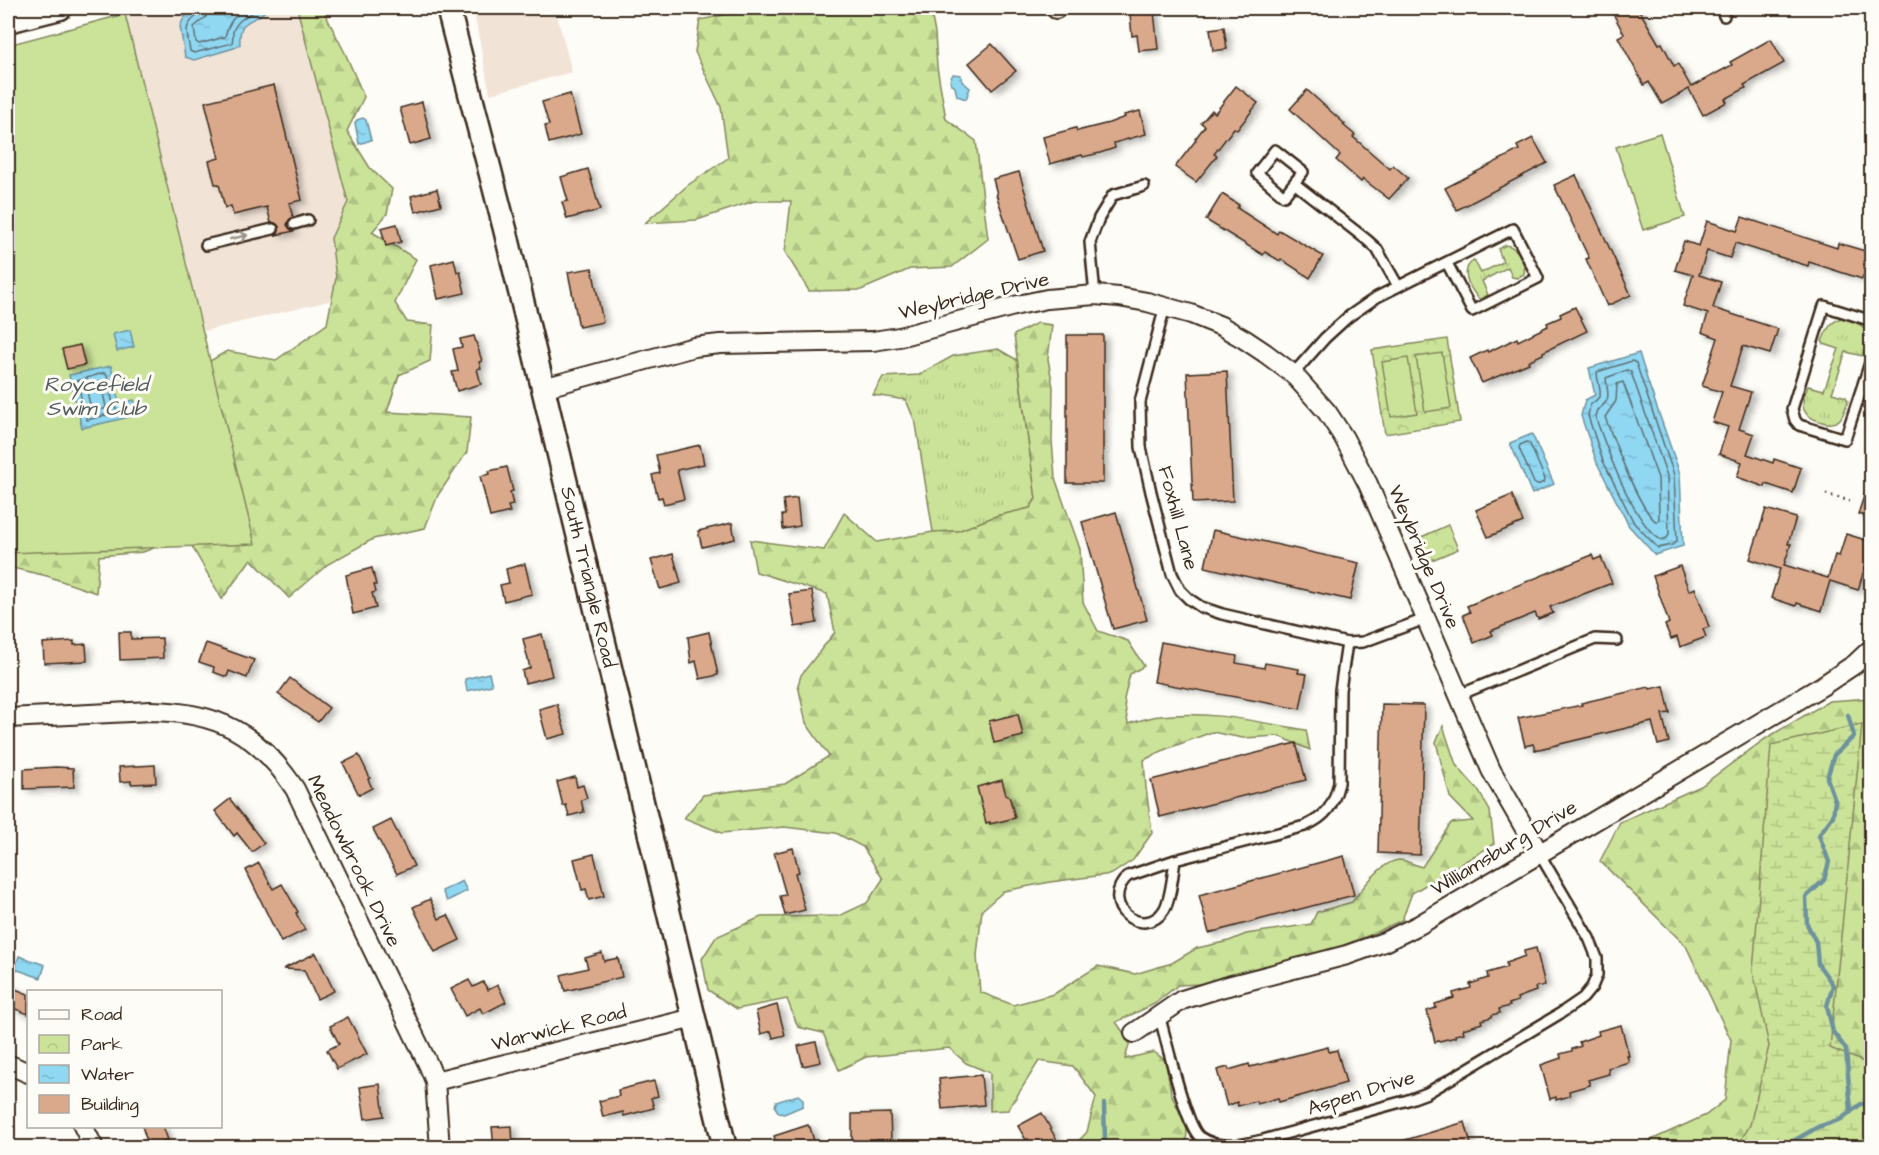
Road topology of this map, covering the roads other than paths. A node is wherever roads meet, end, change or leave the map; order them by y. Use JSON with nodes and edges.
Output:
{"nodes":[{"id":1,"x":60,"y":8,"type":"edge"},
{"id":2,"x":448,"y":8,"type":"edge"},
{"id":3,"x":8,"y":21,"type":"edge"},
{"id":4,"x":1294,"y":183,"type":"junction"},
{"id":5,"x":1144,"y":186,"type":"dead end"},
{"id":6,"x":308,"y":220,"type":"dead end"},
{"id":7,"x":294,"y":224,"type":"dead end"},
{"id":8,"x":273,"y":229,"type":"dead end"},
{"id":9,"x":206,"y":245,"type":"dead end"},
{"id":10,"x":1447,"y":263,"type":"junction"},
{"id":11,"x":1398,"y":286,"type":"junction"},
{"id":12,"x":1095,"y":295,"type":"junction"},
{"id":13,"x":1165,"y":306,"type":"junction"},
{"id":14,"x":1872,"y":321,"type":"edge"},
{"id":15,"x":1872,"y":357,"type":"edge"},
{"id":16,"x":1293,"y":374,"type":"junction"},
{"id":17,"x":543,"y":388,"type":"junction"},
{"id":18,"x":1425,"y":619,"type":"junction"},
{"id":19,"x":1617,"y":640,"type":"dead end"},
{"id":20,"x":1347,"y":643,"type":"junction"},
{"id":21,"x":1872,"y":648,"type":"edge"},
{"id":22,"x":1459,"y":695,"type":"junction"},
{"id":23,"x":8,"y":718,"type":"edge"},
{"id":24,"x":1539,"y":853,"type":"junction"},
{"id":25,"x":1175,"y":860,"type":"junction"},
{"id":26,"x":1160,"y":1015,"type":"junction"},
{"id":27,"x":694,"y":1018,"type":"junction"},
{"id":28,"x":1134,"y":1033,"type":"dead end"},
{"id":29,"x":8,"y":1064,"type":"edge"},
{"id":30,"x":27,"y":1073,"type":"edge"},
{"id":31,"x":435,"y":1081,"type":"junction"},
{"id":32,"x":84,"y":1128,"type":"edge"},
{"id":33,"x":94,"y":1148,"type":"edge"},
{"id":34,"x":440,"y":1148,"type":"edge"},
{"id":35,"x":725,"y":1148,"type":"edge"}],
"edges":[{"from":1,"to":3,"type":"street"},
{"from":2,"to":17,"type":"street","name":"South Triangle Road"},
{"from":4,"to":4,"type":"lane"},
{"from":4,"to":11,"type":"lane"},
{"from":5,"to":12,"type":"lane"},
{"from":6,"to":7,"type":"lane"},
{"from":9,"to":8,"type":"lane","one_way":true},
{"from":10,"to":10,"type":"lane"},
{"from":10,"to":11,"type":"lane"},
{"from":11,"to":16,"type":"lane"},
{"from":12,"to":13,"type":"street","name":"Weybridge Drive"},
{"from":12,"to":17,"type":"street","name":"Weybridge Drive"},
{"from":13,"to":16,"type":"street","name":"Weybridge Drive"},
{"from":13,"to":20,"type":"lane","name":"Foxhill Lane"},
{"from":14,"to":15,"type":"lane"},
{"from":16,"to":18,"type":"street","name":"Weybridge Drive"},
{"from":17,"to":27,"type":"street","name":"South Triangle Road"},
{"from":18,"to":20,"type":"lane","name":"Foxhill Lane"},
{"from":18,"to":22,"type":"street","name":"Weybridge Drive"},
{"from":19,"to":22,"type":"lane"},
{"from":20,"to":25,"type":"lane"},
{"from":21,"to":24,"type":"street","name":"Williamsburg Drive"},
{"from":22,"to":24,"type":"street","name":"Weybridge Drive"},
{"from":23,"to":31,"type":"street","name":"Meadowbrook Drive"},
{"from":24,"to":26,"type":"street","name":"Williamsburg Drive"},
{"from":24,"to":26,"type":"lane","name":"Aspen Drive"},
{"from":25,"to":25,"type":"lane"},
{"from":26,"to":28,"type":"street","name":"Williamsburg Drive"},
{"from":27,"to":31,"type":"street","name":"Warwick Road"},
{"from":27,"to":35,"type":"street","name":"South Triangle Road"},
{"from":29,"to":30,"type":"street"},
{"from":31,"to":34,"type":"street","name":"Meadowbrook Drive"},
{"from":32,"to":33,"type":"street"}]}
